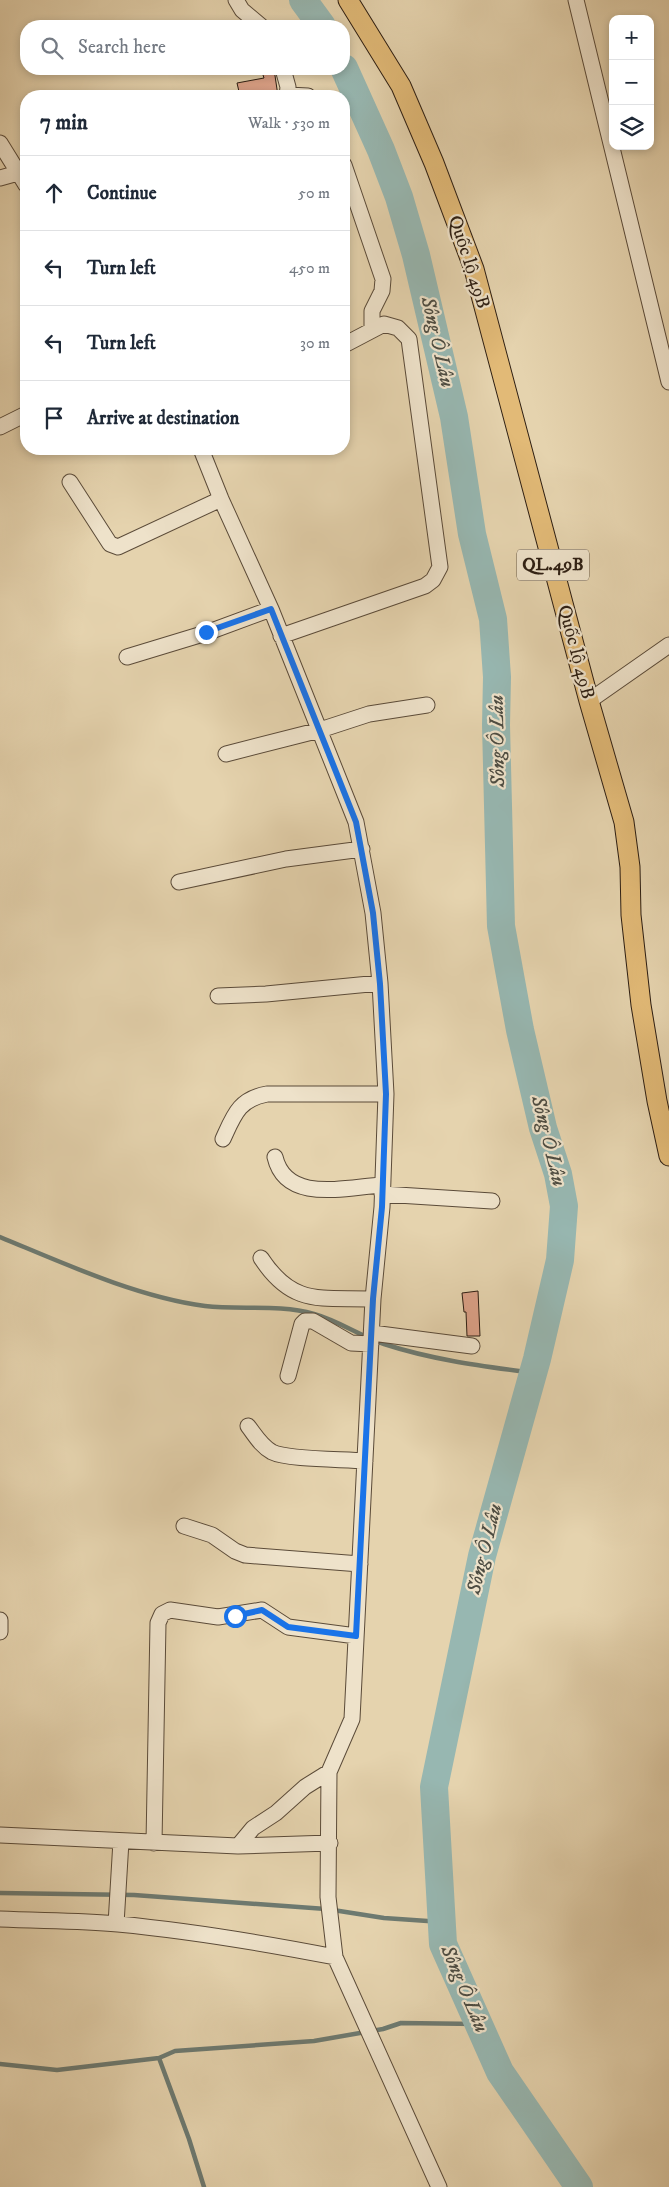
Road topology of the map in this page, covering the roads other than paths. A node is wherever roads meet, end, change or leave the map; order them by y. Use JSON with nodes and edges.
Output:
{"nodes":[{"id":1,"x":236,"y":0,"type":"edge"},
{"id":2,"x":348,"y":0,"type":"edge"},
{"id":3,"x":576,"y":0,"type":"edge"},
{"id":4,"x":254,"y":20,"type":"edge"},
{"id":5,"x":285,"y":75,"type":"edge"},
{"id":6,"x":288,"y":90,"type":"edge"},
{"id":7,"x":0,"y":143,"type":"edge"},
{"id":8,"x":19,"y":174,"type":"edge"},
{"id":9,"x":0,"y":178,"type":"edge"},
{"id":10,"x":350,"y":183,"type":"edge"},
{"id":11,"x":372,"y":329,"type":"junction"},
{"id":12,"x":350,"y":342,"type":"edge"},
{"id":13,"x":669,"y":382,"type":"edge"},
{"id":14,"x":20,"y":417,"type":"edge"},
{"id":15,"x":0,"y":427,"type":"edge"},
{"id":16,"x":203,"y":455,"type":"edge"},
{"id":17,"x":70,"y":482,"type":"dead end"},
{"id":18,"x":221,"y":499,"type":"junction"},
{"id":19,"x":271,"y":609,"type":"junction"},
{"id":20,"x":280,"y":636,"type":"junction"},
{"id":21,"x":669,"y":645,"type":"edge"},
{"id":22,"x":127,"y":657,"type":"dead end"},
{"id":23,"x":589,"y":701,"type":"junction"},
{"id":24,"x":427,"y":705,"type":"dead end"},
{"id":25,"x":320,"y":730,"type":"junction"},
{"id":26,"x":226,"y":754,"type":"dead end"},
{"id":27,"x":362,"y":849,"type":"junction"},
{"id":28,"x":179,"y":882,"type":"dead end"},
{"id":29,"x":380,"y":984,"type":"junction"},
{"id":30,"x":218,"y":996,"type":"dead end"},
{"id":31,"x":386,"y":1094,"type":"junction"},
{"id":32,"x":223,"y":1139,"type":"dead end"},
{"id":33,"x":669,"y":1156,"type":"edge"},
{"id":34,"x":275,"y":1157,"type":"dead end"},
{"id":35,"x":382,"y":1189,"type":"junction"},
{"id":36,"x":492,"y":1201,"type":"dead end"},
{"id":37,"x":261,"y":1258,"type":"dead end"},
{"id":38,"x":373,"y":1299,"type":"junction"},
{"id":39,"x":371,"y":1338,"type":"junction"},
{"id":40,"x":472,"y":1346,"type":"dead end"},
{"id":41,"x":288,"y":1376,"type":"dead end"},
{"id":42,"x":248,"y":1426,"type":"dead end"},
{"id":43,"x":365,"y":1460,"type":"junction"},
{"id":44,"x":184,"y":1526,"type":"dead end"},
{"id":45,"x":360,"y":1564,"type":"junction"},
{"id":46,"x":0,"y":1620,"type":"edge"},
{"id":47,"x":0,"y":1632,"type":"edge"},
{"id":48,"x":356,"y":1636,"type":"junction"},
{"id":49,"x":329,"y":1772,"type":"junction"},
{"id":50,"x":0,"y":1835,"type":"edge"},
{"id":51,"x":121,"y":1841,"type":"junction"},
{"id":52,"x":154,"y":1843,"type":"junction"},
{"id":53,"x":330,"y":1843,"type":"junction"},
{"id":54,"x":238,"y":1846,"type":"junction"},
{"id":55,"x":117,"y":1916,"type":"junction"},
{"id":56,"x":0,"y":1919,"type":"edge"},
{"id":57,"x":335,"y":1957,"type":"junction"},
{"id":58,"x":439,"y":2187,"type":"edge"}],
"edges":[{"from":1,"to":4,"type":"street"},
{"from":2,"to":23,"type":"main road","name":"Quốc lộ 49B","number":"QL.49B"},
{"from":3,"to":13,"type":"street"},
{"from":5,"to":6,"type":"street"},
{"from":7,"to":8,"type":"street"},
{"from":8,"to":9,"type":"street"},
{"from":10,"to":11,"type":"street"},
{"from":11,"to":12,"type":"street"},
{"from":11,"to":20,"type":"street"},
{"from":14,"to":15,"type":"street"},
{"from":16,"to":18,"type":"street"},
{"from":17,"to":18,"type":"street"},
{"from":18,"to":19,"type":"street"},
{"from":19,"to":20,"type":"street"},
{"from":19,"to":22,"type":"street"},
{"from":20,"to":25,"type":"street"},
{"from":21,"to":23,"type":"street"},
{"from":23,"to":33,"type":"main road","name":"Quốc lộ 49B","number":"QL.49B"},
{"from":24,"to":25,"type":"street"},
{"from":25,"to":26,"type":"street"},
{"from":25,"to":27,"type":"street"},
{"from":27,"to":28,"type":"street"},
{"from":27,"to":29,"type":"street"},
{"from":29,"to":30,"type":"street"},
{"from":29,"to":31,"type":"street"},
{"from":31,"to":32,"type":"street"},
{"from":31,"to":35,"type":"street"},
{"from":34,"to":35,"type":"street"},
{"from":35,"to":36,"type":"street"},
{"from":35,"to":38,"type":"street"},
{"from":37,"to":38,"type":"street"},
{"from":38,"to":39,"type":"street"},
{"from":39,"to":40,"type":"street"},
{"from":39,"to":41,"type":"street"},
{"from":39,"to":43,"type":"street"},
{"from":42,"to":43,"type":"street"},
{"from":43,"to":45,"type":"street"},
{"from":44,"to":45,"type":"street"},
{"from":45,"to":48,"type":"street"},
{"from":46,"to":47,"type":"street"},
{"from":48,"to":49,"type":"street"},
{"from":48,"to":52,"type":"street"},
{"from":49,"to":53,"type":"street"},
{"from":49,"to":54,"type":"street"},
{"from":50,"to":51,"type":"street"},
{"from":51,"to":52,"type":"street"},
{"from":51,"to":55,"type":"street"},
{"from":52,"to":54,"type":"street"},
{"from":53,"to":54,"type":"street"},
{"from":53,"to":57,"type":"street"},
{"from":55,"to":56,"type":"street"},
{"from":55,"to":57,"type":"street"},
{"from":57,"to":58,"type":"street"}]}
